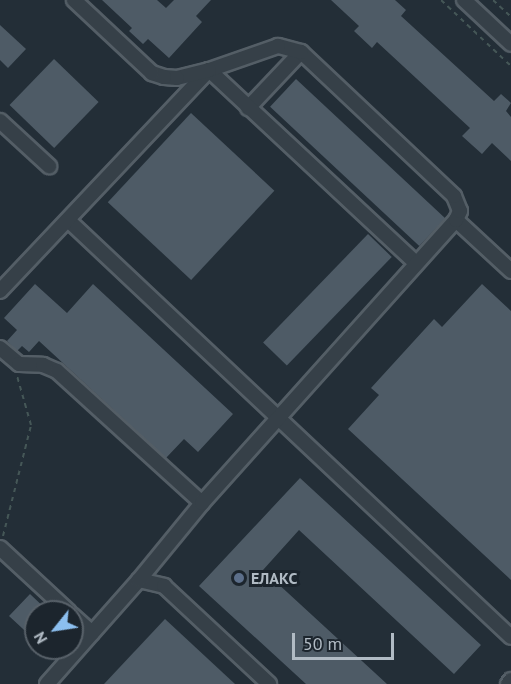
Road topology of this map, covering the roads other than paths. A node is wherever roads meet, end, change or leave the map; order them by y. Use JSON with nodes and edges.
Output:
{"nodes":[{"id":1,"x":74,"y":0,"type":"edge"},
{"id":2,"x":464,"y":0,"type":"edge"},
{"id":3,"x":511,"y":44,"type":"edge"},
{"id":4,"x":301,"y":52,"type":"junction"},
{"id":5,"x":209,"y":70,"type":"junction"},
{"id":6,"x":248,"y":108,"type":"junction"},
{"id":7,"x":0,"y":121,"type":"edge"},
{"id":8,"x":49,"y":166,"type":"dead end"},
{"id":9,"x":68,"y":220,"type":"junction"},
{"id":10,"x":456,"y":220,"type":"junction"},
{"id":11,"x":416,"y":263,"type":"junction"},
{"id":12,"x":511,"y":271,"type":"edge"},
{"id":13,"x":0,"y":291,"type":"edge"},
{"id":14,"x":0,"y":348,"type":"edge"},
{"id":15,"x":280,"y":417,"type":"junction"},
{"id":16,"x":202,"y":503,"type":"junction"},
{"id":17,"x":0,"y":548,"type":"edge"},
{"id":18,"x":139,"y":580,"type":"junction"},
{"id":19,"x":57,"y":600,"type":"edge"},
{"id":20,"x":84,"y":625,"type":"edge"},
{"id":21,"x":92,"y":633,"type":"junction"},
{"id":22,"x":511,"y":637,"type":"edge"},
{"id":23,"x":511,"y":680,"type":"edge"},
{"id":24,"x":53,"y":682,"type":"edge"},
{"id":25,"x":269,"y":684,"type":"edge"},
{"id":26,"x":508,"y":684,"type":"edge"}],
"edges":[{"from":1,"to":5,"type":"street"},
{"from":2,"to":3,"type":"street"},
{"from":4,"to":5,"type":"street"},
{"from":4,"to":6,"type":"street"},
{"from":4,"to":10,"type":"street"},
{"from":5,"to":6,"type":"street"},
{"from":5,"to":9,"type":"street"},
{"from":6,"to":11,"type":"street"},
{"from":7,"to":8,"type":"street"},
{"from":9,"to":13,"type":"street"},
{"from":9,"to":15,"type":"street"},
{"from":10,"to":11,"type":"street"},
{"from":10,"to":12,"type":"street"},
{"from":11,"to":15,"type":"street"},
{"from":14,"to":16,"type":"street"},
{"from":15,"to":16,"type":"street"},
{"from":15,"to":22,"type":"street"},
{"from":16,"to":18,"type":"street"},
{"from":17,"to":19,"type":"street"},
{"from":18,"to":21,"type":"street"},
{"from":18,"to":25,"type":"street"},
{"from":20,"to":21,"type":"street"},
{"from":21,"to":24,"type":"street"},
{"from":23,"to":26,"type":"street"}]}
